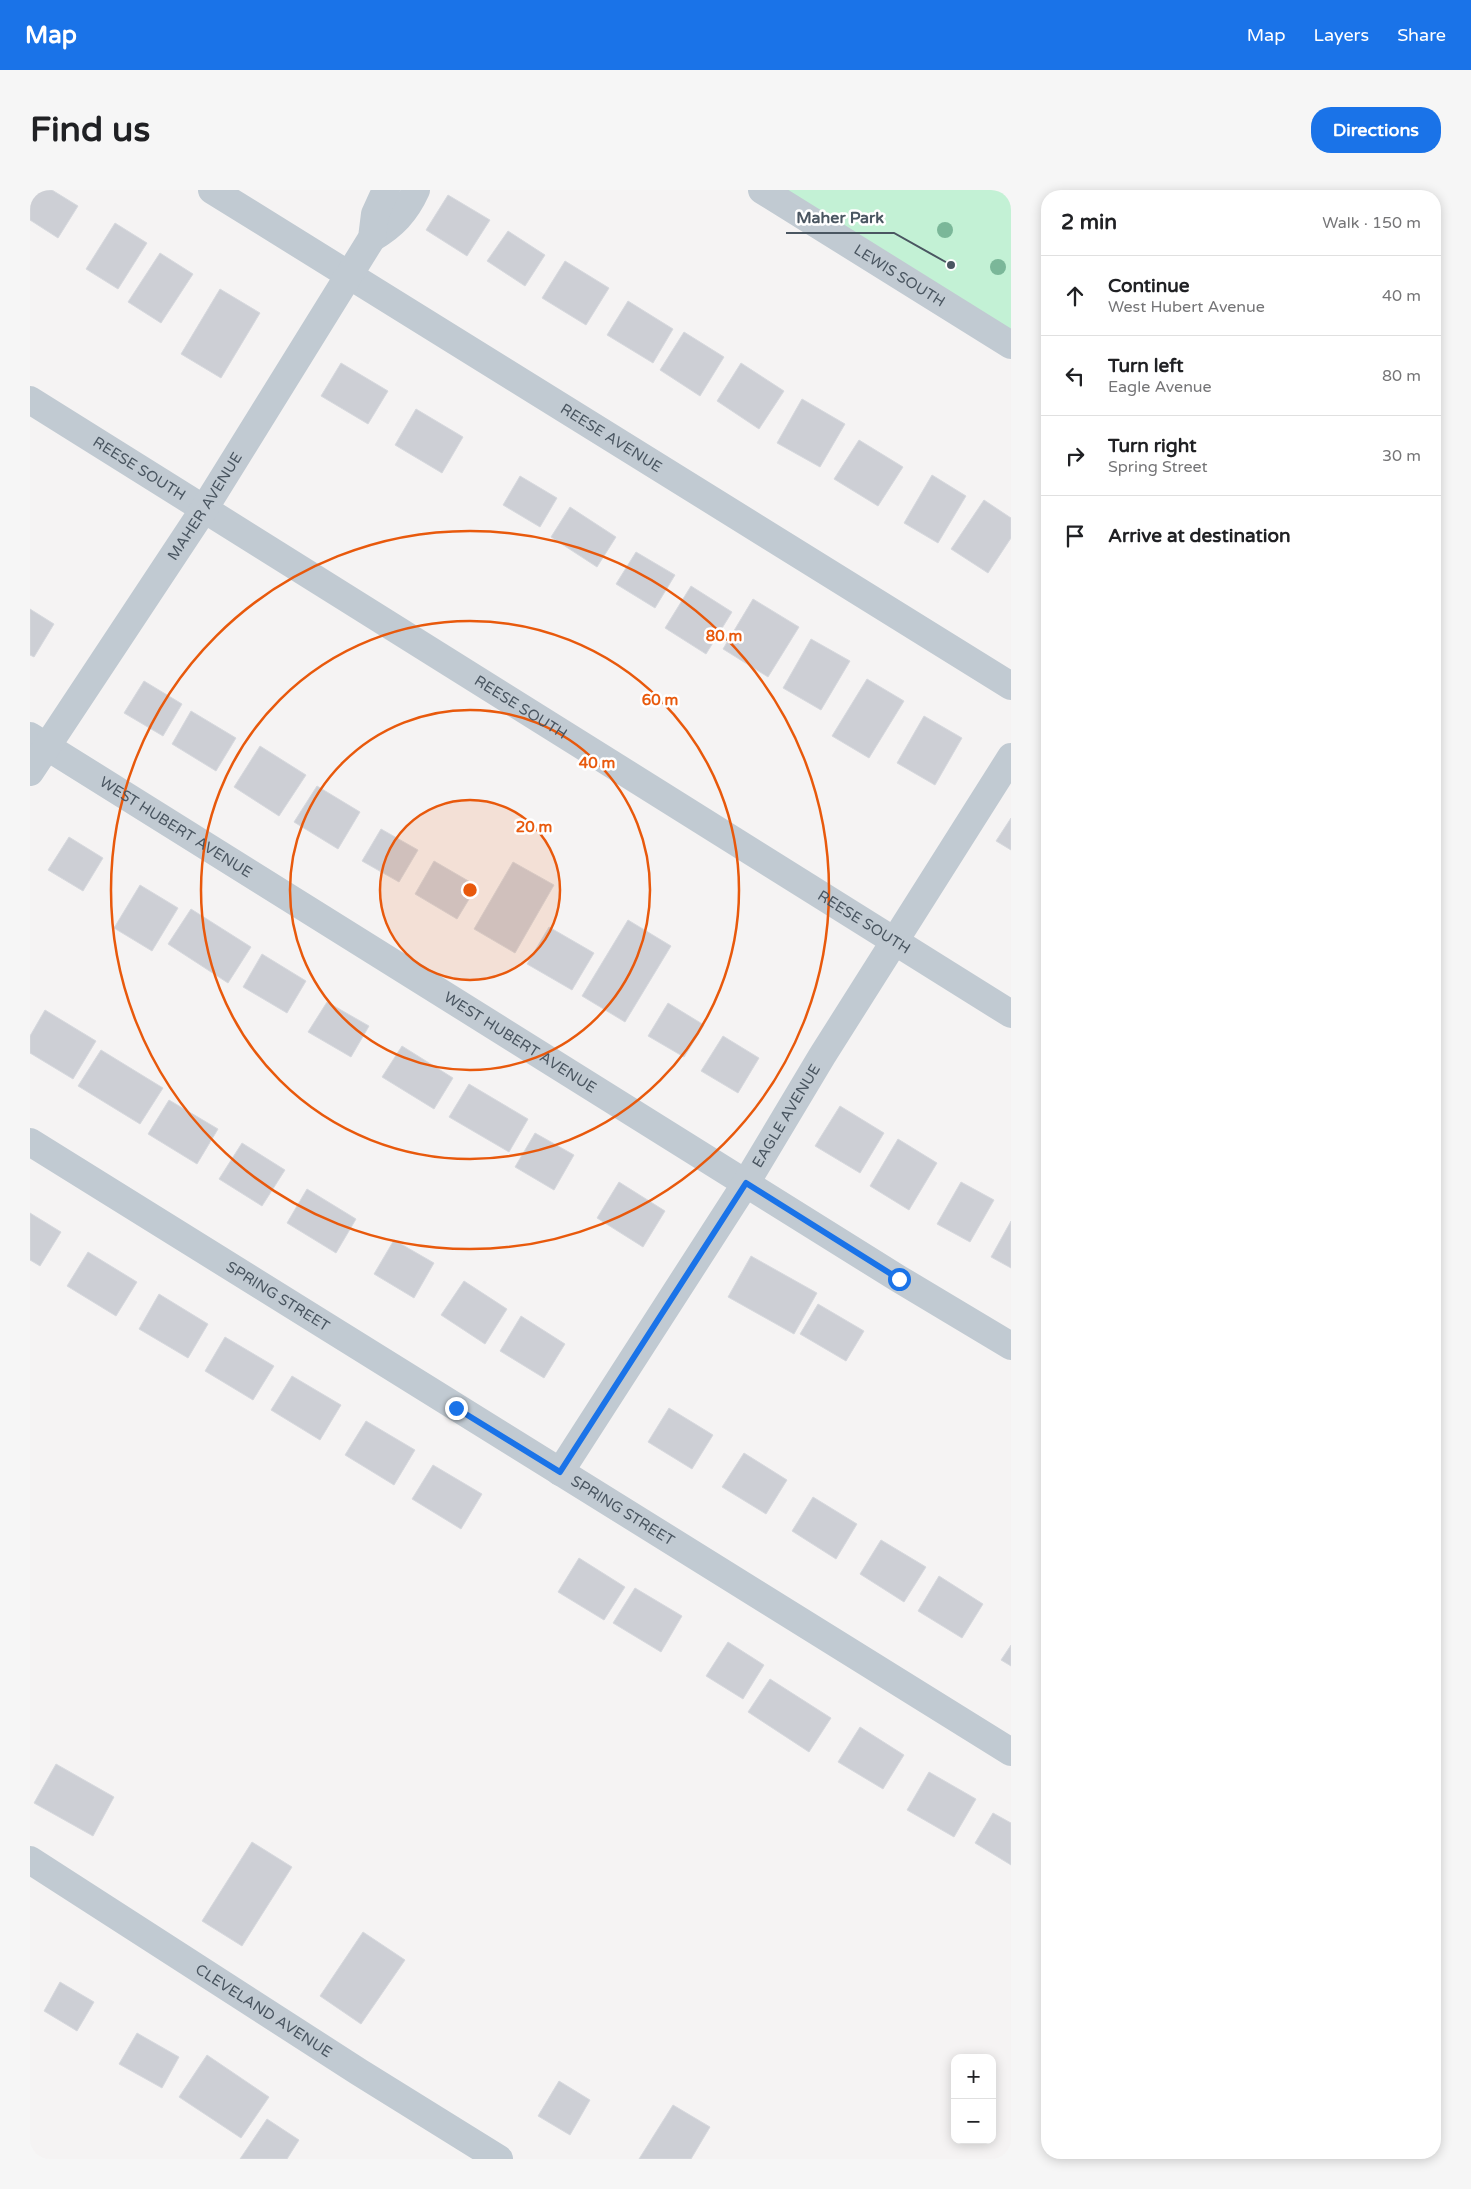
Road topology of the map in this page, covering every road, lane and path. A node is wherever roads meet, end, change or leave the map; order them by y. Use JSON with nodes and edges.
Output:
{"nodes":[{"id":1,"x":212,"y":190,"type":"edge"},
{"id":2,"x":386,"y":190,"type":"edge"},
{"id":3,"x":416,"y":190,"type":"edge"},
{"id":4,"x":762,"y":190,"type":"edge"},
{"id":5,"x":372,"y":238,"type":"junction"},
{"id":6,"x":349,"y":276,"type":"junction"},
{"id":7,"x":1011,"y":345,"type":"edge"},
{"id":8,"x":30,"y":400,"type":"edge"},
{"id":9,"x":204,"y":509,"type":"junction"},
{"id":10,"x":1011,"y":686,"type":"edge"},
{"id":11,"x":38,"y":741,"type":"edge"},
{"id":12,"x":1011,"y":757,"type":"edge"},
{"id":13,"x":30,"y":772,"type":"edge"},
{"id":14,"x":894,"y":941,"type":"junction"},
{"id":15,"x":1011,"y":1014,"type":"edge"},
{"id":16,"x":30,"y":1142,"type":"edge"},
{"id":17,"x":746,"y":1183,"type":"junction"},
{"id":18,"x":1011,"y":1346,"type":"edge"},
{"id":19,"x":560,"y":1472,"type":"junction"},
{"id":20,"x":1011,"y":1752,"type":"edge"},
{"id":21,"x":30,"y":1860,"type":"edge"},
{"id":22,"x":499,"y":2159,"type":"edge"}],
"edges":[{"from":1,"to":6,"type":"street","name":"REESE AVENUE"},
{"from":2,"to":5,"type":"street","name":"MAHER AVENUE"},
{"from":3,"to":5,"type":"street","name":"MAHER AVENUE"},
{"from":4,"to":7,"type":"street","name":"LEWIS SOUTH"},
{"from":5,"to":6,"type":"street","name":"MAHER AVENUE"},
{"from":6,"to":9,"type":"street","name":"MAHER AVENUE"},
{"from":6,"to":10,"type":"street","name":"REESE AVENUE"},
{"from":8,"to":9,"type":"street","name":"REESE SOUTH"},
{"from":9,"to":11,"type":"street","name":"MAHER AVENUE"},
{"from":9,"to":14,"type":"street","name":"REESE SOUTH"},
{"from":11,"to":13,"type":"street","name":"MAHER AVENUE"},
{"from":11,"to":17,"type":"street","name":"WEST HUBERT AVENUE"},
{"from":12,"to":14,"type":"street","name":"EAGLE AVENUE"},
{"from":14,"to":15,"type":"street","name":"REESE SOUTH"},
{"from":14,"to":17,"type":"street","name":"EAGLE AVENUE"},
{"from":16,"to":19,"type":"street","name":"SPRING STREET"},
{"from":17,"to":18,"type":"street","name":"WEST HUBERT AVENUE"},
{"from":17,"to":19,"type":"street","name":"EAGLE AVENUE"},
{"from":19,"to":20,"type":"street","name":"SPRING STREET"},
{"from":21,"to":22,"type":"street","name":"CLEVELAND AVENUE"}]}
